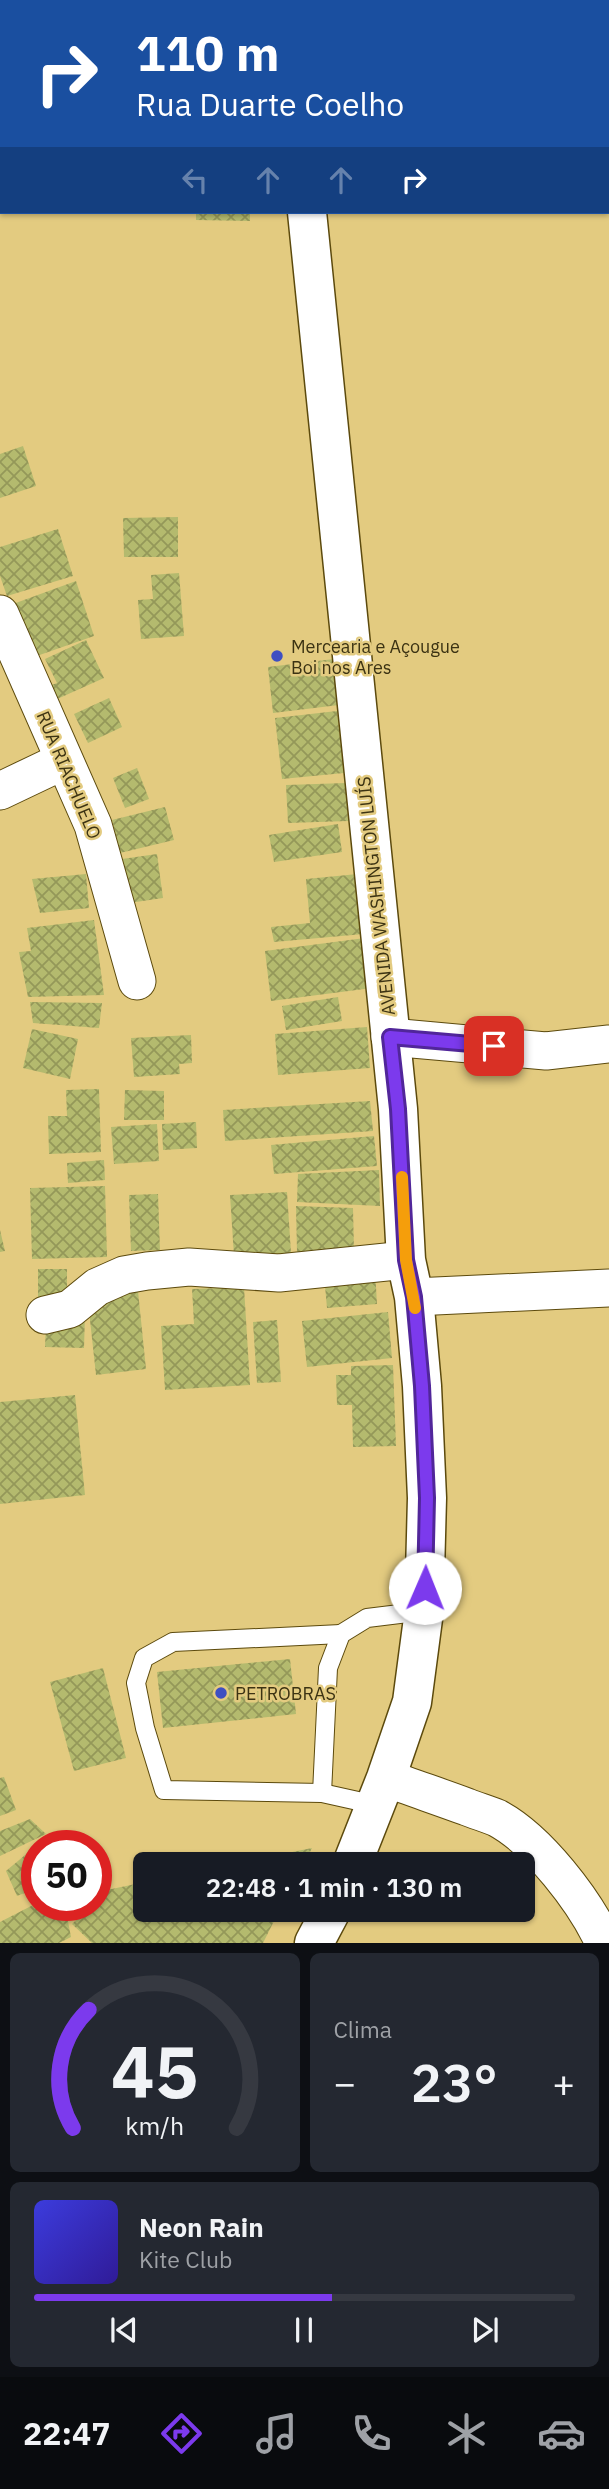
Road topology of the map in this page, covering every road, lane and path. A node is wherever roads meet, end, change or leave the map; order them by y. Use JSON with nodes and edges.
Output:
{"nodes":[{"id":1,"x":307,"y":214,"type":"edge"},
{"id":2,"x":0,"y":614,"type":"edge"},
{"id":3,"x":63,"y":761,"type":"junction"},
{"id":4,"x":0,"y":791,"type":"edge"},
{"id":5,"x":137,"y":981,"type":"dead end"},
{"id":6,"x":390,"y":1037,"type":"junction"},
{"id":7,"x":609,"y":1044,"type":"edge"},
{"id":8,"x":406,"y":1260,"type":"junction"},
{"id":9,"x":609,"y":1288,"type":"edge"},
{"id":10,"x":414,"y":1297,"type":"junction"},
{"id":11,"x":45,"y":1315,"type":"dead end"},
{"id":12,"x":424,"y":1611,"type":"junction"},
{"id":13,"x":341,"y":1634,"type":"junction"},
{"id":14,"x":381,"y":1792,"type":"junction"},
{"id":15,"x":322,"y":1793,"type":"junction"},
{"id":16,"x":357,"y":1852,"type":"edge"},
{"id":17,"x":325,"y":1922,"type":"edge"},
{"id":18,"x":314,"y":1943,"type":"edge"},
{"id":19,"x":604,"y":1943,"type":"edge"}],
"edges":[{"from":1,"to":6,"type":"main road","name":"AVENIDA WASHINGTON LUÍS"},
{"from":2,"to":3,"type":"street","name":"RUA RIACHUELO"},
{"from":3,"to":4,"type":"street"},
{"from":3,"to":5,"type":"street","name":"RUA RIACHUELO"},
{"from":6,"to":7,"type":"street"},
{"from":6,"to":8,"type":"main road","name":"AVENIDA WASHINGTON LUÍS"},
{"from":8,"to":10,"type":"main road","name":"AVENIDA WASHINGTON LUÍS"},
{"from":8,"to":11,"type":"street"},
{"from":9,"to":10,"type":"street"},
{"from":10,"to":12,"type":"main road","name":"AVENIDA WASHINGTON LUÍS"},
{"from":12,"to":13,"type":"lane"},
{"from":12,"to":14,"type":"main road","name":"AVENIDA WASHINGTON LUÍS"},
{"from":13,"to":15,"type":"lane"},
{"from":13,"to":15,"type":"lane"},
{"from":14,"to":15,"type":"lane"},
{"from":14,"to":16,"type":"main road","name":"AVENIDA WASHINGTON LUÍS"},
{"from":14,"to":19,"type":"street"},
{"from":17,"to":18,"type":"main road"}]}
